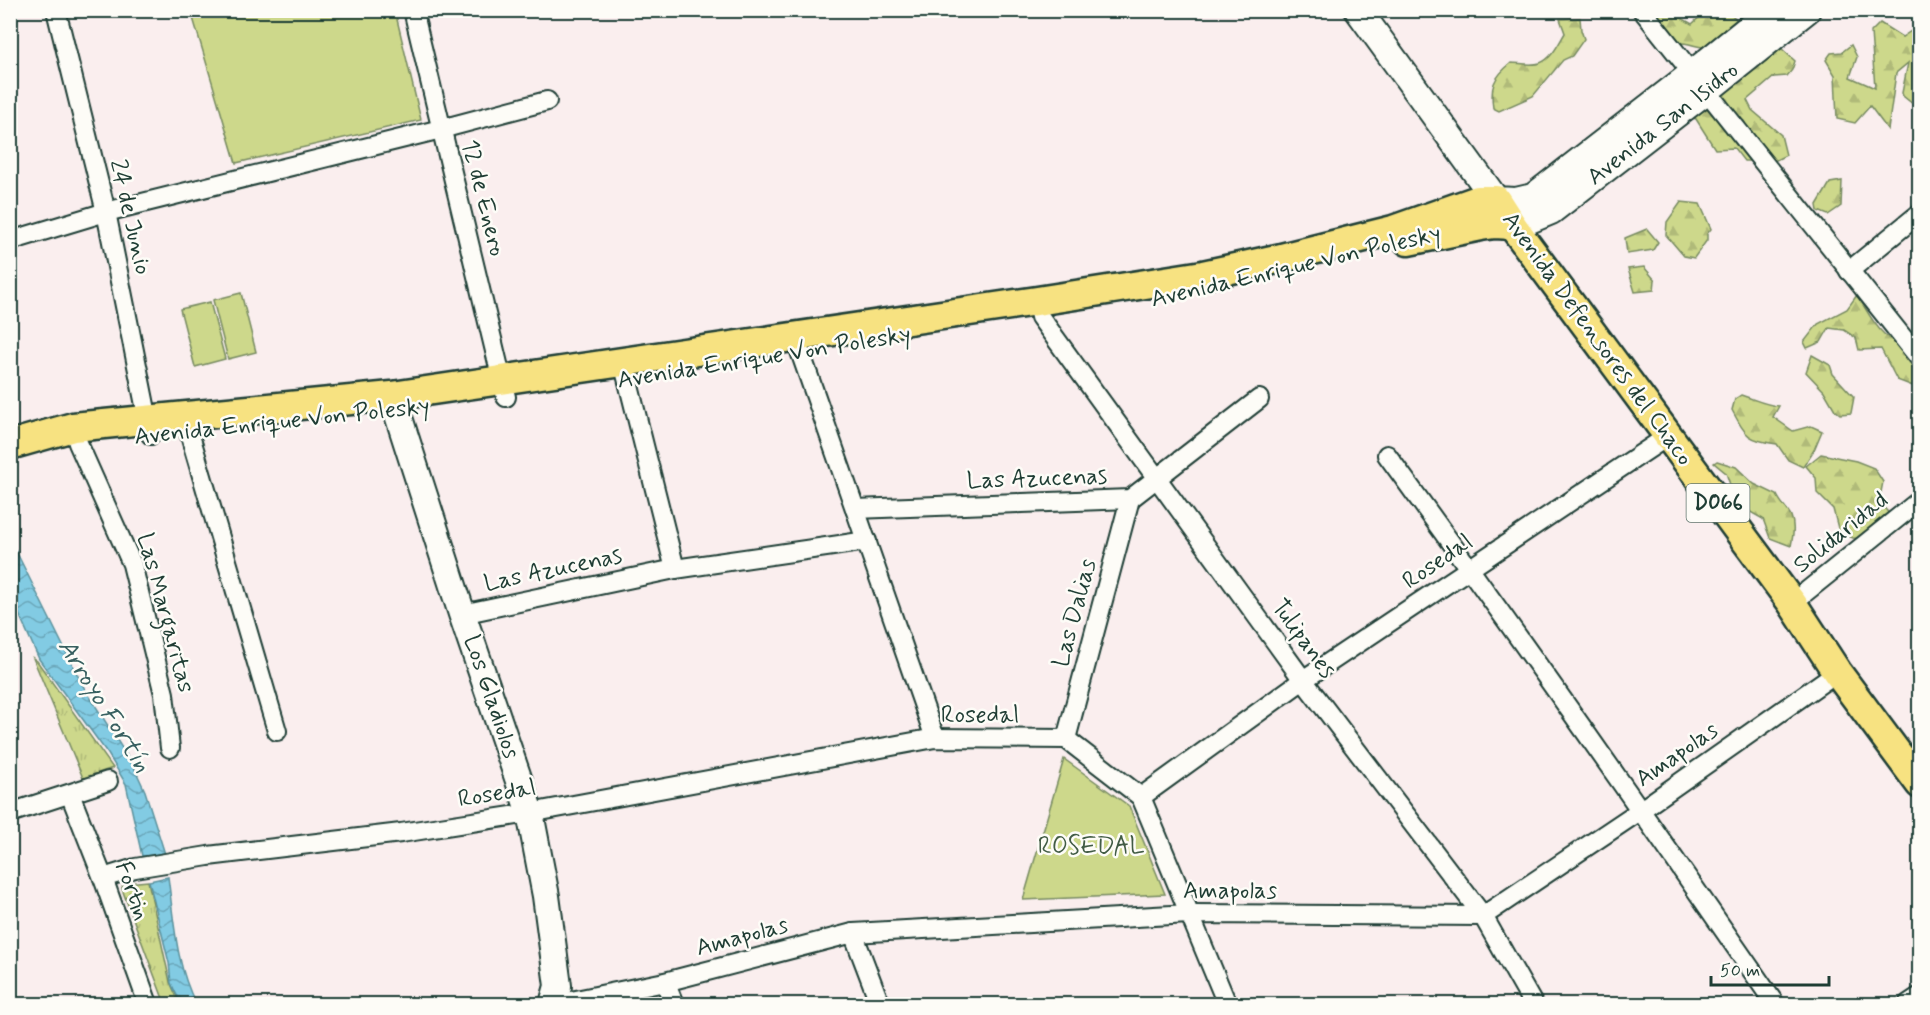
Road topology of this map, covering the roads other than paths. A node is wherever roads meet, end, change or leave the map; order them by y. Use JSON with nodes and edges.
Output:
{"nodes":[{"id":1,"x":56,"y":10,"type":"edge"},
{"id":2,"x":412,"y":10,"type":"edge"},
{"id":3,"x":1358,"y":10,"type":"edge"},
{"id":4,"x":1642,"y":10,"type":"edge"},
{"id":5,"x":1771,"y":10,"type":"edge"},
{"id":6,"x":1807,"y":10,"type":"edge"},
{"id":7,"x":1699,"y":82,"type":"junction"},
{"id":8,"x":547,"y":101,"type":"dead end"},
{"id":9,"x":441,"y":129,"type":"junction"},
{"id":10,"x":1496,"y":200,"type":"junction"},
{"id":11,"x":106,"y":212,"type":"junction"},
{"id":12,"x":1920,"y":213,"type":"edge"},
{"id":13,"x":1512,"y":225,"type":"junction"},
{"id":14,"x":10,"y":241,"type":"edge"},
{"id":15,"x":1849,"y":271,"type":"junction"},
{"id":16,"x":1038,"y":309,"type":"junction"},
{"id":17,"x":798,"y":345,"type":"junction"},
{"id":18,"x":1920,"y":359,"type":"edge"},
{"id":19,"x":625,"y":370,"type":"junction"},
{"id":20,"x":504,"y":389,"type":"junction"},
{"id":21,"x":1259,"y":399,"type":"dead end"},
{"id":22,"x":395,"y":404,"type":"junction"},
{"id":23,"x":149,"y":427,"type":"junction"},
{"id":24,"x":189,"y":432,"type":"junction"},
{"id":25,"x":76,"y":435,"type":"junction"},
{"id":26,"x":1668,"y":436,"type":"junction"},
{"id":27,"x":10,"y":445,"type":"edge"},
{"id":28,"x":1387,"y":455,"type":"dead end"},
{"id":29,"x":10,"y":461,"type":"edge"},
{"id":30,"x":1158,"y":479,"type":"junction"},
{"id":31,"x":1130,"y":499,"type":"junction"},
{"id":32,"x":1920,"y":500,"type":"edge"},
{"id":33,"x":855,"y":509,"type":"junction"},
{"id":34,"x":867,"y":541,"type":"junction"},
{"id":35,"x":675,"y":569,"type":"junction"},
{"id":36,"x":1470,"y":570,"type":"junction"},
{"id":37,"x":1792,"y":603,"type":"junction"},
{"id":38,"x":462,"y":614,"type":"junction"},
{"id":39,"x":1837,"y":672,"type":"junction"},
{"id":40,"x":1303,"y":680,"type":"junction"},
{"id":41,"x":277,"y":731,"type":"dead end"},
{"id":42,"x":935,"y":738,"type":"junction"},
{"id":43,"x":1066,"y":740,"type":"junction"},
{"id":44,"x":170,"y":748,"type":"dead end"},
{"id":45,"x":108,"y":781,"type":"dead end"},
{"id":46,"x":1920,"y":784,"type":"edge"},
{"id":47,"x":70,"y":794,"type":"junction"},
{"id":48,"x":1141,"y":797,"type":"junction"},
{"id":49,"x":1641,"y":810,"type":"junction"},
{"id":50,"x":10,"y":813,"type":"edge"},
{"id":51,"x":530,"y":813,"type":"junction"},
{"id":52,"x":103,"y":878,"type":"junction"},
{"id":53,"x":1189,"y":914,"type":"junction"},
{"id":54,"x":1483,"y":916,"type":"junction"},
{"id":55,"x":853,"y":933,"type":"junction"},
{"id":56,"x":665,"y":982,"type":"junction"},
{"id":57,"x":1920,"y":996,"type":"edge"},
{"id":58,"x":1531,"y":1004,"type":"edge"},
{"id":59,"x":147,"y":1005,"type":"edge"},
{"id":60,"x":555,"y":1005,"type":"edge"},
{"id":61,"x":674,"y":1005,"type":"edge"},
{"id":62,"x":880,"y":1005,"type":"edge"},
{"id":63,"x":1227,"y":1005,"type":"edge"},
{"id":64,"x":1775,"y":1005,"type":"edge"},
{"id":65,"x":1908,"y":1005,"type":"edge"}],
"edges":[{"from":1,"to":11,"type":"street","name":"24 de Junio"},
{"from":2,"to":9,"type":"street","name":"12 de Enero"},
{"from":3,"to":10,"type":"main road","name":"Avenida Defensores del Chaco","number":"D066"},
{"from":4,"to":7,"type":"street"},
{"from":5,"to":7,"type":"main road","name":"Avenida San Isidro"},
{"from":6,"to":7,"type":"main road","name":"Avenida San Isidro"},
{"from":7,"to":10,"type":"main road","name":"Avenida San Isidro"},
{"from":7,"to":13,"type":"main road","name":"Avenida San Isidro"},
{"from":7,"to":15,"type":"street"},
{"from":8,"to":9,"type":"street"},
{"from":9,"to":11,"type":"street"},
{"from":9,"to":20,"type":"street","name":"12 de Enero"},
{"from":10,"to":13,"type":"main road","name":"Avenida Defensores del Chaco","number":"D066"},
{"from":10,"to":16,"type":"main road","name":"Avenida Enrique Von Polesky"},
{"from":11,"to":14,"type":"street"},
{"from":11,"to":23,"type":"street","name":"24 de Junio"},
{"from":12,"to":15,"type":"street"},
{"from":13,"to":16,"type":"main road","name":"Avenida Enrique Von Polesky"},
{"from":13,"to":26,"type":"main road","name":"Avenida Defensores del Chaco","number":"D066"},
{"from":15,"to":18,"type":"street"},
{"from":16,"to":17,"type":"main road","name":"Avenida Enrique Von Polesky"},
{"from":16,"to":30,"type":"street","name":"Tulipanes"},
{"from":17,"to":19,"type":"main road","name":"Avenida Enrique Von Polesky"},
{"from":17,"to":33,"type":"street"},
{"from":19,"to":20,"type":"main road","name":"Avenida Enrique Von Polesky"},
{"from":19,"to":35,"type":"street"},
{"from":20,"to":22,"type":"main road","name":"Avenida Enrique Von Polesky"},
{"from":21,"to":30,"type":"street","name":"Las Azucenas"},
{"from":22,"to":23,"type":"main road","name":"Avenida Enrique Von Polesky"},
{"from":22,"to":24,"type":"main road","name":"Avenida Enrique Von Polesky"},
{"from":22,"to":38,"type":"main road","name":"Los Gladiolos"},
{"from":23,"to":24,"type":"main road","name":"Avenida Enrique Von Polesky"},
{"from":23,"to":25,"type":"main road","name":"Avenida Enrique Von Polesky"},
{"from":24,"to":41,"type":"street"},
{"from":25,"to":27,"type":"main road","name":"Avenida Enrique Von Polesky"},
{"from":25,"to":29,"type":"main road","name":"Avenida Enrique Von Polesky"},
{"from":25,"to":44,"type":"street","name":"Las Margaritas"},
{"from":26,"to":36,"type":"street","name":"Rosedal"},
{"from":26,"to":37,"type":"main road","name":"Avenida Defensores del Chaco","number":"D066"},
{"from":28,"to":36,"type":"street"},
{"from":30,"to":31,"type":"street","name":"Las Azucenas"},
{"from":30,"to":40,"type":"street","name":"Tulipanes"},
{"from":31,"to":33,"type":"street","name":"Las Azucenas"},
{"from":31,"to":43,"type":"street","name":"Las Dalias"},
{"from":32,"to":37,"type":"street","name":"Solidaridad"},
{"from":33,"to":34,"type":"street"},
{"from":34,"to":35,"type":"street","name":"Las Azucenas"},
{"from":34,"to":42,"type":"street"},
{"from":35,"to":38,"type":"street","name":"Las Azucenas"},
{"from":36,"to":40,"type":"street","name":"Rosedal"},
{"from":36,"to":49,"type":"street"},
{"from":37,"to":39,"type":"main road","name":"Avenida Defensores del Chaco","number":"D066"},
{"from":38,"to":51,"type":"main road","name":"Los Gladiolos"},
{"from":39,"to":46,"type":"main road","name":"Avenida Defensores del Chaco","number":"D066"},
{"from":39,"to":49,"type":"street","name":"Amapolas"},
{"from":40,"to":48,"type":"street","name":"Rosedal"},
{"from":40,"to":54,"type":"street","name":"Tulipanes"},
{"from":42,"to":43,"type":"street","name":"Rosedal"},
{"from":42,"to":51,"type":"street","name":"Rosedal"},
{"from":43,"to":48,"type":"street"},
{"from":45,"to":47,"type":"street"},
{"from":47,"to":50,"type":"street"},
{"from":47,"to":52,"type":"street","name":"Fortin"},
{"from":48,"to":53,"type":"street"},
{"from":49,"to":54,"type":"street","name":"Amapolas"},
{"from":49,"to":64,"type":"street"},
{"from":51,"to":52,"type":"street","name":"Rosedal"},
{"from":51,"to":60,"type":"main road","name":"Los Gladiolos"},
{"from":52,"to":59,"type":"street","name":"Fortin"},
{"from":53,"to":54,"type":"street","name":"Amapolas"},
{"from":53,"to":55,"type":"street","name":"Amapolas"},
{"from":53,"to":63,"type":"street"},
{"from":54,"to":58,"type":"street","name":"Tulipanes"},
{"from":55,"to":56,"type":"street","name":"Amapolas"},
{"from":55,"to":62,"type":"street"},
{"from":56,"to":60,"type":"street","name":"Amapolas"},
{"from":56,"to":61,"type":"street"},
{"from":57,"to":65,"type":"street"}]}
